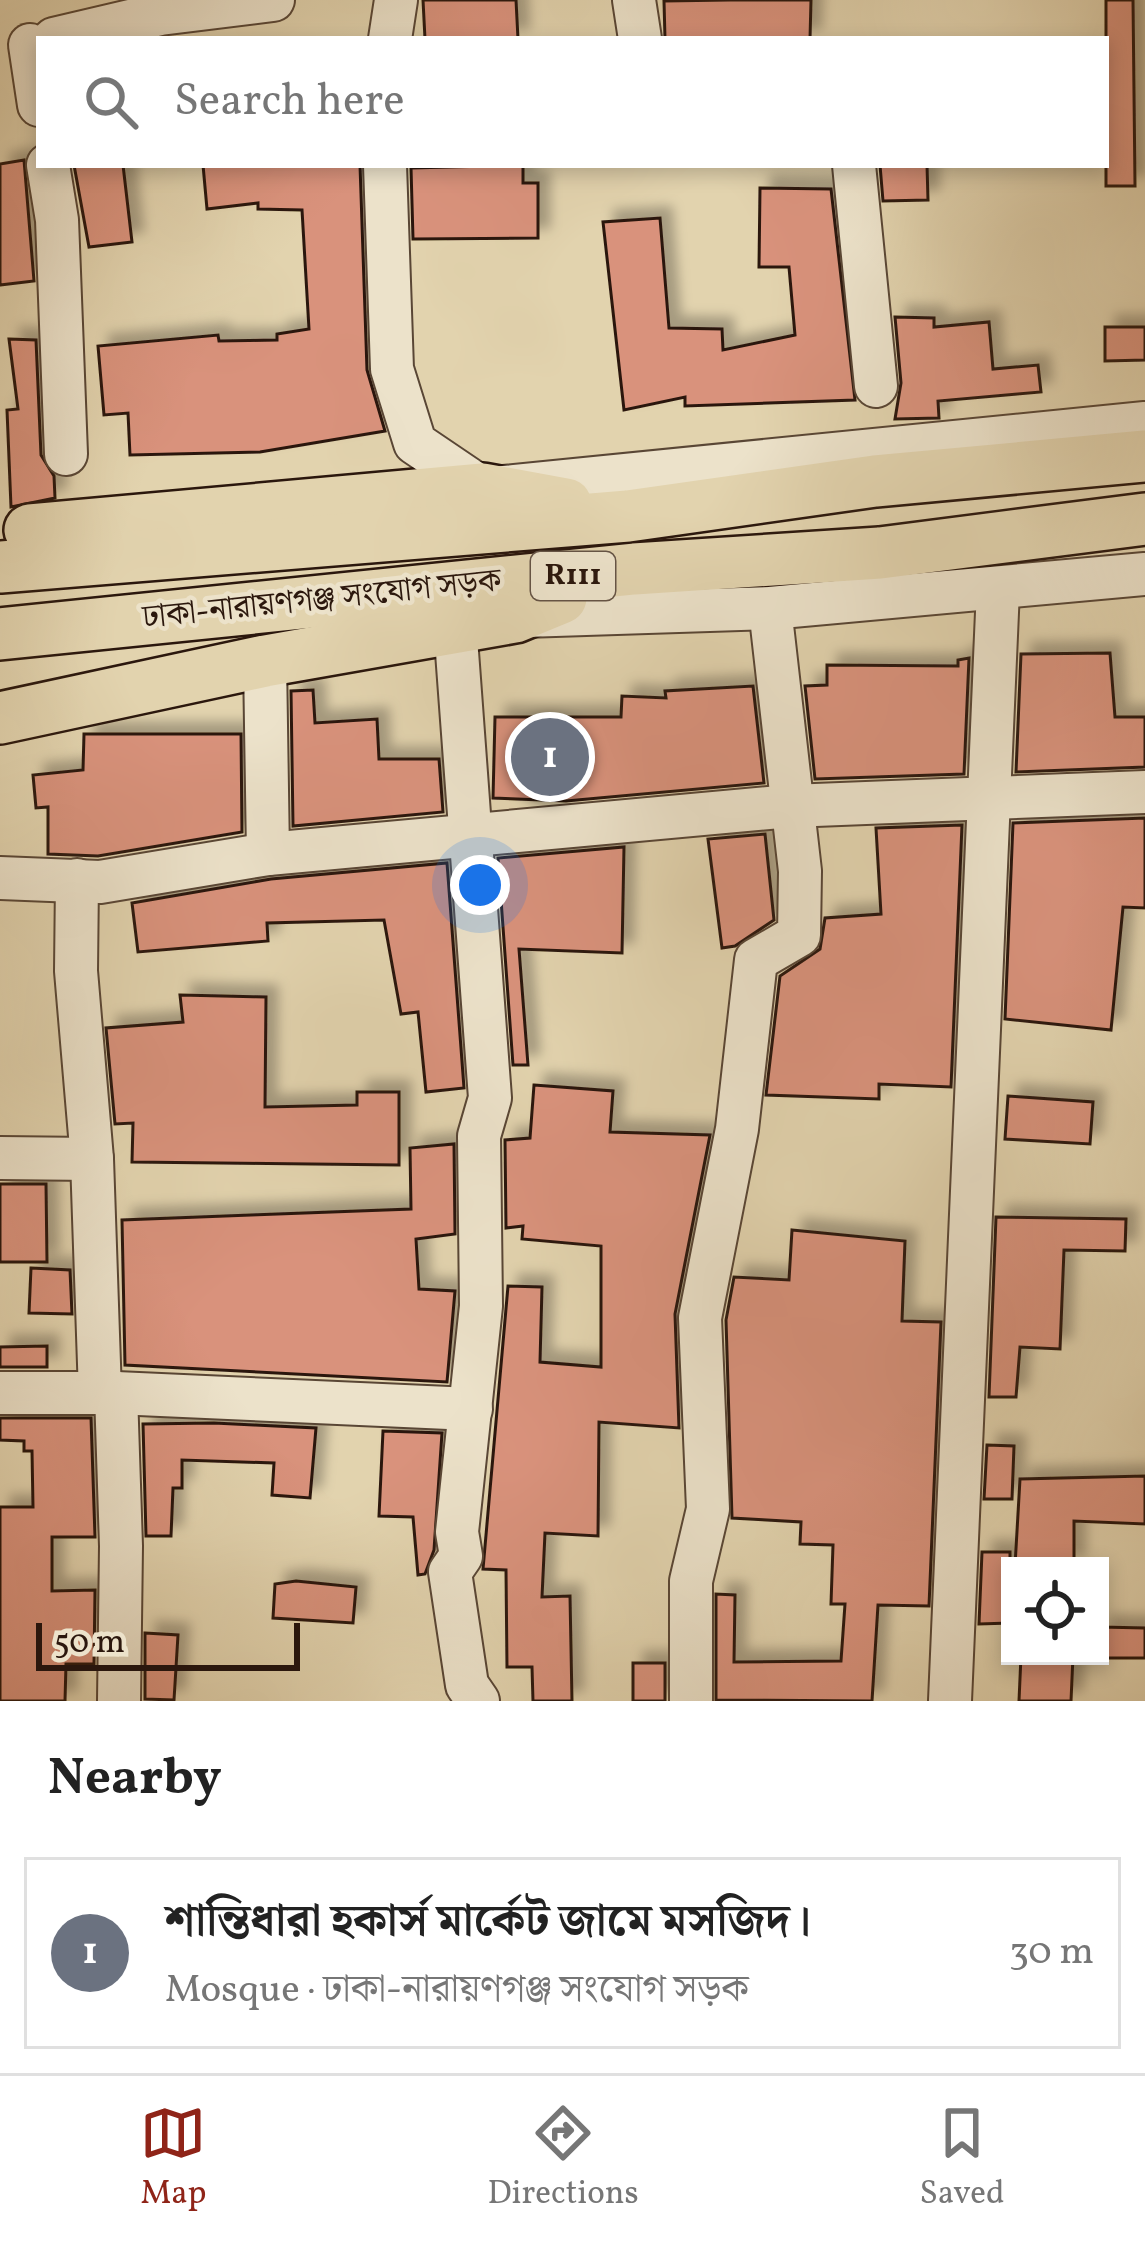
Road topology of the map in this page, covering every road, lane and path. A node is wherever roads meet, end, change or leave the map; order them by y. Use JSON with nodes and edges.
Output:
{"nodes":[{"id":1,"x":396,"y":0,"type":"edge"},
{"id":2,"x":634,"y":0,"type":"edge"},
{"id":3,"x":256,"y":1,"type":"edge"},
{"id":4,"x":68,"y":36,"type":"edge"},
{"id":5,"x":390,"y":36,"type":"edge"},
{"id":6,"x":640,"y":36,"type":"edge"},
{"id":7,"x":31,"y":45,"type":"edge"},
{"id":8,"x":36,"y":82,"type":"edge"},
{"id":9,"x":48,"y":168,"type":"edge"},
{"id":10,"x":385,"y":168,"type":"edge"},
{"id":11,"x":854,"y":168,"type":"edge"},
{"id":12,"x":876,"y":386,"type":"dead end"},
{"id":13,"x":1145,"y":423,"type":"edge"},
{"id":14,"x":65,"y":454,"type":"dead end"},
{"id":15,"x":1145,"y":456,"type":"edge"},
{"id":16,"x":483,"y":489,"type":"junction"},
{"id":17,"x":628,"y":516,"type":"junction"},
{"id":18,"x":1145,"y":519,"type":"edge"},
{"id":19,"x":0,"y":533,"type":"edge"},
{"id":20,"x":0,"y":566,"type":"edge"},
{"id":21,"x":634,"y":569,"type":"junction"},
{"id":22,"x":1145,"y":574,"type":"edge"},
{"id":23,"x":998,"y":590,"type":"junction"},
{"id":24,"x":770,"y":608,"type":"junction"},
{"id":25,"x":515,"y":617,"type":"junction"},
{"id":26,"x":455,"y":625,"type":"junction"},
{"id":27,"x":0,"y":634,"type":"edge"},
{"id":28,"x":265,"y":661,"type":"junction"},
{"id":29,"x":0,"y":718,"type":"edge"},
{"id":30,"x":1145,"y":792,"type":"edge"},
{"id":31,"x":988,"y":798,"type":"junction"},
{"id":32,"x":790,"y":806,"type":"junction"},
{"id":33,"x":474,"y":834,"type":"junction"},
{"id":34,"x":268,"y":854,"type":"junction"},
{"id":35,"x":0,"y":878,"type":"edge"},
{"id":36,"x":77,"y":880,"type":"junction"},
{"id":37,"x":0,"y":1158,"type":"edge"},
{"id":38,"x":92,"y":1159,"type":"junction"},
{"id":39,"x":0,"y":1393,"type":"edge"},
{"id":40,"x":108,"y":1393,"type":"junction"},
{"id":41,"x":471,"y":1409,"type":"junction"},
{"id":42,"x":118,"y":1701,"type":"edge"},
{"id":43,"x":478,"y":1701,"type":"edge"},
{"id":44,"x":691,"y":1701,"type":"edge"},
{"id":45,"x":950,"y":1701,"type":"edge"}],
"edges":[{"from":1,"to":5,"type":"street"},
{"from":2,"to":6,"type":"street"},
{"from":3,"to":4,"type":"street"},
{"from":7,"to":8,"type":"street"},
{"from":9,"to":14,"type":"street"},
{"from":10,"to":16,"type":"street"},
{"from":11,"to":12,"type":"street"},
{"from":13,"to":16,"type":"street"},
{"from":15,"to":17,"type":"main road","name":"ঢাকা-নারায়ণগঞ্জ সংযোগ সড়ক","number":"R111"},
{"from":16,"to":17,"type":"main road","number":"R111"},
{"from":16,"to":19,"type":"main road","number":"R111"},
{"from":17,"to":20,"type":"main road","name":"ঢাকা-নারায়ণগঞ্জ সংযোগ সড়ক","number":"R111"},
{"from":18,"to":21,"type":"main road","name":"ঢাকা-নারায়ণগঞ্জ সংযোগ সড়ক","number":"R111"},
{"from":21,"to":25,"type":"main road","number":"R111"},
{"from":21,"to":27,"type":"main road","name":"ঢাকা-নারায়ণগঞ্জ সংযোগ সড়ক","number":"R111"},
{"from":22,"to":23,"type":"street"},
{"from":23,"to":24,"type":"street"},
{"from":23,"to":31,"type":"street"},
{"from":24,"to":25,"type":"street"},
{"from":24,"to":32,"type":"street"},
{"from":25,"to":26,"type":"main road","number":"R111"},
{"from":26,"to":28,"type":"main road","number":"R111"},
{"from":26,"to":33,"type":"street"},
{"from":28,"to":29,"type":"main road","number":"R111"},
{"from":28,"to":34,"type":"street"},
{"from":30,"to":31,"type":"street"},
{"from":31,"to":32,"type":"street"},
{"from":31,"to":45,"type":"street"},
{"from":32,"to":33,"type":"street"},
{"from":32,"to":44,"type":"street"},
{"from":33,"to":34,"type":"street"},
{"from":33,"to":41,"type":"street"},
{"from":34,"to":36,"type":"street"},
{"from":35,"to":36,"type":"street"},
{"from":36,"to":38,"type":"street"},
{"from":37,"to":38,"type":"street"},
{"from":38,"to":40,"type":"street"},
{"from":39,"to":40,"type":"street"},
{"from":40,"to":41,"type":"street"},
{"from":40,"to":42,"type":"street"},
{"from":41,"to":43,"type":"street"}]}
